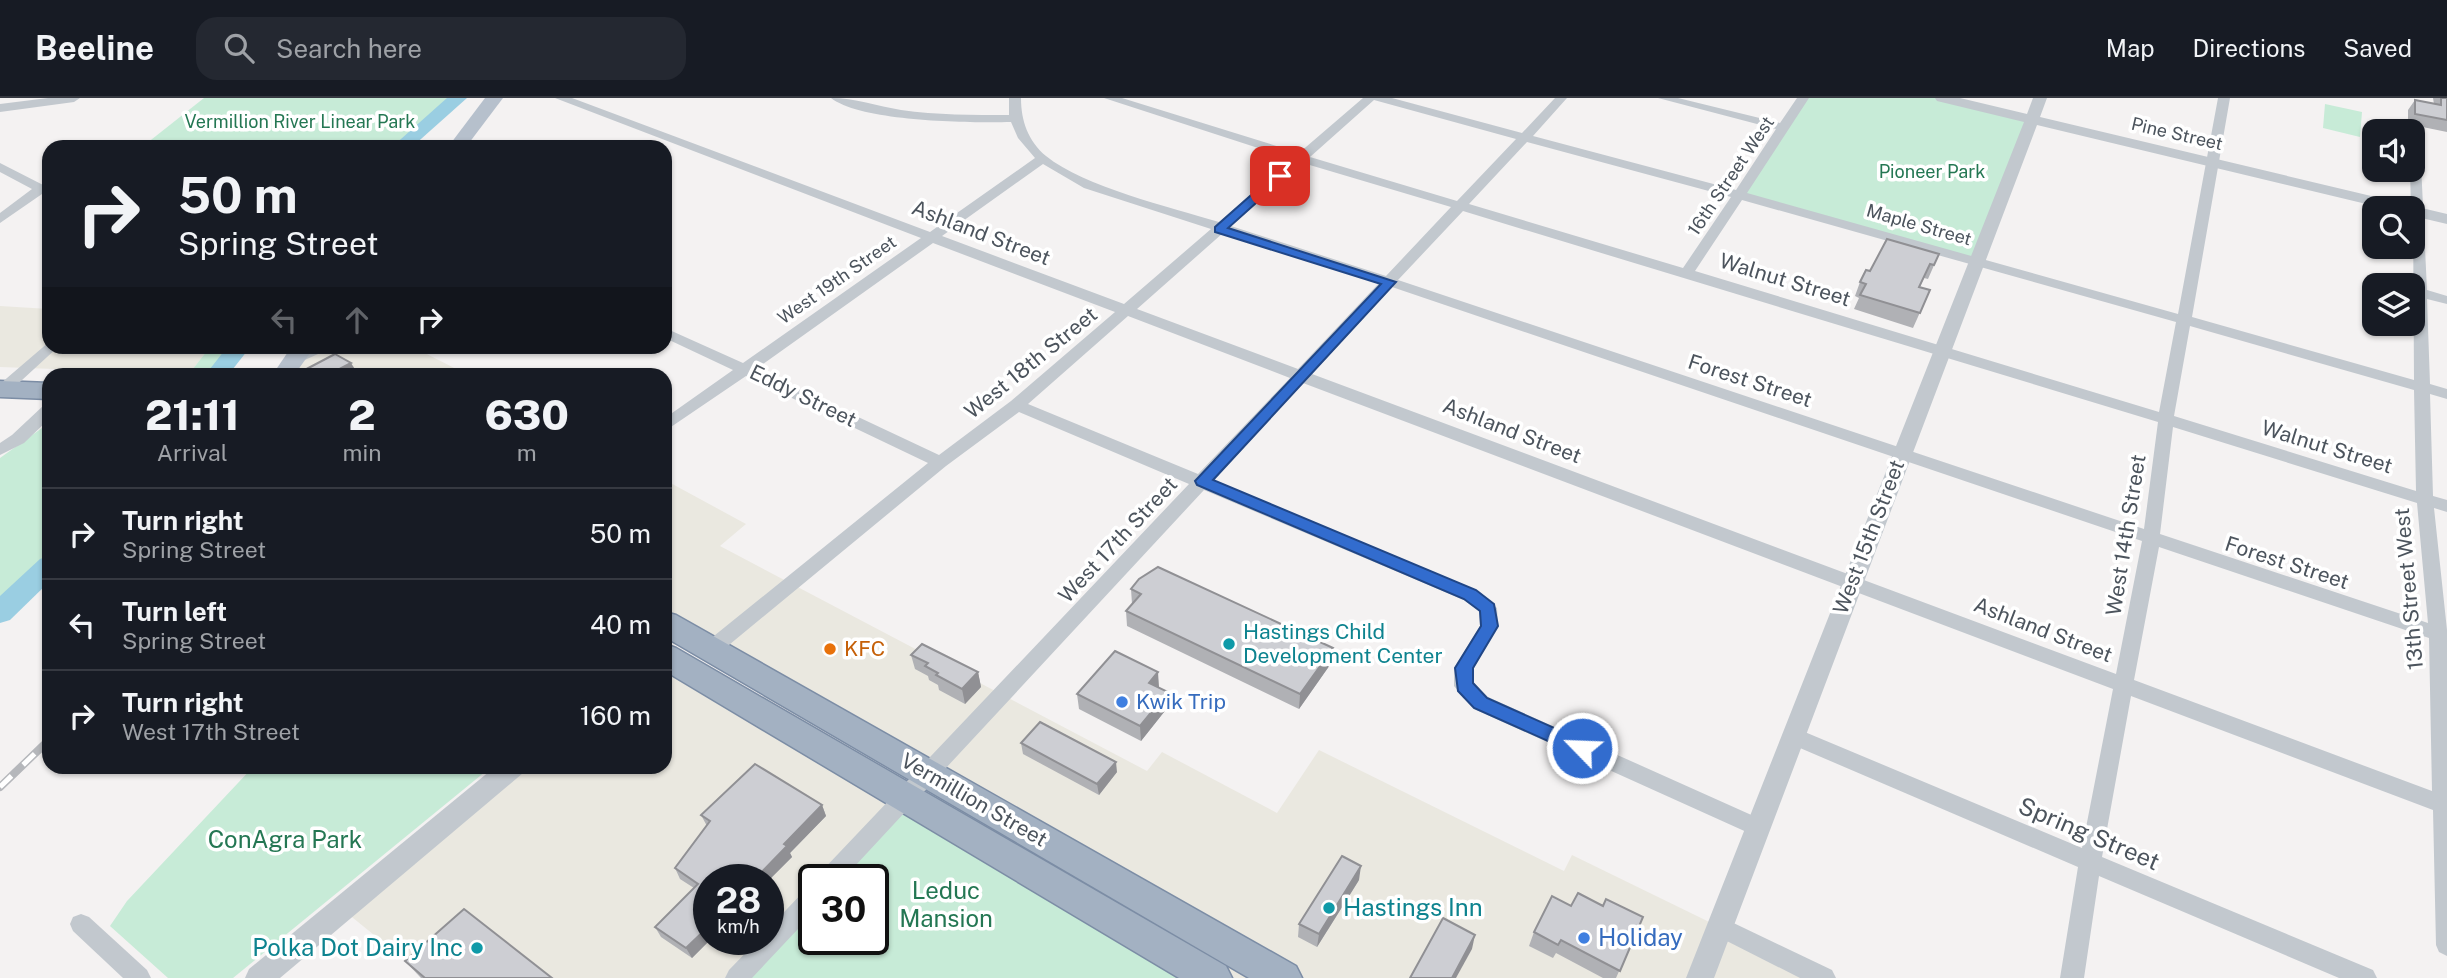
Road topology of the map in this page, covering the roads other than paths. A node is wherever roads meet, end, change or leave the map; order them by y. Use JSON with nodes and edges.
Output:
{"nodes":[{"id":1,"x":74,"y":98,"type":"edge"},
{"id":2,"x":494,"y":98,"type":"edge"},
{"id":3,"x":561,"y":98,"type":"edge"},
{"id":4,"x":837,"y":98,"type":"edge"},
{"id":5,"x":1014,"y":98,"type":"edge"},
{"id":6,"x":1110,"y":98,"type":"edge"},
{"id":7,"x":1370,"y":98,"type":"edge"},
{"id":8,"x":1379,"y":98,"type":"edge"},
{"id":9,"x":1561,"y":98,"type":"edge"},
{"id":10,"x":1664,"y":98,"type":"edge"},
{"id":11,"x":1803,"y":98,"type":"edge"},
{"id":12,"x":1942,"y":98,"type":"edge"},
{"id":13,"x":2040,"y":98,"type":"edge"},
{"id":14,"x":2224,"y":98,"type":"edge"},
{"id":15,"x":0,"y":110,"type":"edge"},
{"id":16,"x":1014,"y":118,"type":"junction"},
{"id":17,"x":2032,"y":119,"type":"junction"},
{"id":18,"x":1785,"y":128,"type":"junction"},
{"id":19,"x":1525,"y":136,"type":"junction"},
{"id":20,"x":462,"y":140,"type":"edge"},
{"id":21,"x":1301,"y":158,"type":"junction"},
{"id":22,"x":1042,"y":159,"type":"junction"},
{"id":23,"x":2210,"y":162,"type":"junction"},
{"id":24,"x":0,"y":167,"type":"edge"},
{"id":25,"x":42,"y":189,"type":"edge"},
{"id":26,"x":42,"y":193,"type":"edge"},
{"id":27,"x":1740,"y":195,"type":"junction"},
{"id":28,"x":2362,"y":198,"type":"edge"},
{"id":29,"x":1459,"y":205,"type":"junction"},
{"id":30,"x":2425,"y":214,"type":"edge"},
{"id":31,"x":0,"y":219,"type":"edge"},
{"id":32,"x":2447,"y":219,"type":"edge"},
{"id":33,"x":1219,"y":229,"type":"junction"},
{"id":34,"x":932,"y":237,"type":"junction"},
{"id":35,"x":1976,"y":262,"type":"junction"},
{"id":36,"x":1687,"y":273,"type":"junction"},
{"id":37,"x":1390,"y":282,"type":"junction"},
{"id":38,"x":2425,"y":294,"type":"edge"},
{"id":39,"x":2447,"y":300,"type":"edge"},
{"id":40,"x":1126,"y":311,"type":"junction"},
{"id":41,"x":2183,"y":320,"type":"junction"},
{"id":42,"x":672,"y":335,"type":"edge"},
{"id":43,"x":2420,"y":336,"type":"edge"},
{"id":44,"x":1943,"y":350,"type":"junction"},
{"id":45,"x":42,"y":354,"type":"edge"},
{"id":46,"x":311,"y":354,"type":"edge"},
{"id":47,"x":289,"y":364,"type":"edge"},
{"id":48,"x":745,"y":368,"type":"junction"},
{"id":49,"x":1303,"y":374,"type":"junction"},
{"id":50,"x":42,"y":377,"type":"edge"},
{"id":51,"x":6,"y":382,"type":"edge"},
{"id":52,"x":2421,"y":386,"type":"junction"},
{"id":53,"x":42,"y":390,"type":"edge"},
{"id":54,"x":2447,"y":394,"type":"edge"},
{"id":55,"x":1017,"y":405,"type":"junction"},
{"id":56,"x":42,"y":417,"type":"edge"},
{"id":57,"x":2166,"y":419,"type":"junction"},
{"id":58,"x":672,"y":421,"type":"edge"},
{"id":59,"x":0,"y":450,"type":"edge"},
{"id":60,"x":1901,"y":453,"type":"junction"},
{"id":61,"x":940,"y":461,"type":"junction"},
{"id":62,"x":1203,"y":481,"type":"junction"},
{"id":63,"x":2425,"y":499,"type":"junction"},
{"id":64,"x":2447,"y":506,"type":"edge"},
{"id":65,"x":2151,"y":540,"type":"junction"},
{"id":66,"x":1852,"y":581,"type":"junction"},
{"id":67,"x":672,"y":627,"type":"edge"},
{"id":68,"x":2443,"y":636,"type":"edge"},
{"id":69,"x":711,"y":649,"type":"junction"},
{"id":70,"x":672,"y":662,"type":"edge"},
{"id":71,"x":672,"y":664,"type":"edge"},
{"id":72,"x":2124,"y":683,"type":"junction"},
{"id":73,"x":1793,"y":736,"type":"junction"},
{"id":74,"x":504,"y":774,"type":"edge"},
{"id":75,"x":917,"y":785,"type":"junction"},
{"id":76,"x":2445,"y":805,"type":"edge"},
{"id":77,"x":1759,"y":828,"type":"junction"},
{"id":78,"x":2090,"y":863,"type":"junction"},
{"id":79,"x":843,"y":864,"type":"edge"},
{"id":80,"x":798,"y":913,"type":"edge"},
{"id":81,"x":80,"y":924,"type":"dead end"},
{"id":82,"x":1721,"y":927,"type":"junction"},
{"id":83,"x":2447,"y":945,"type":"edge"},
{"id":84,"x":1223,"y":969,"type":"edge"},
{"id":85,"x":139,"y":978,"type":"edge"},
{"id":86,"x":259,"y":978,"type":"edge"},
{"id":87,"x":737,"y":978,"type":"edge"},
{"id":88,"x":1283,"y":978,"type":"edge"},
{"id":89,"x":1700,"y":978,"type":"edge"},
{"id":90,"x":1824,"y":978,"type":"edge"},
{"id":91,"x":2072,"y":978,"type":"edge"},
{"id":92,"x":2365,"y":978,"type":"edge"}],
"edges":[{"from":1,"to":15,"type":"street"},
{"from":2,"to":20,"type":"main road"},
{"from":3,"to":34,"type":"street","name":"Ashland Street"},
{"from":4,"to":16,"type":"street"},
{"from":5,"to":16,"type":"street"},
{"from":6,"to":21,"type":"street","name":"Walnut Street"},
{"from":7,"to":21,"type":"street","name":"West 18th Street"},
{"from":8,"to":19,"type":"street","name":"Maple Street"},
{"from":9,"to":19,"type":"street","name":"West 17th Street"},
{"from":10,"to":18,"type":"street"},
{"from":11,"to":18,"type":"street","name":"16th Street West"},
{"from":12,"to":17,"type":"street","name":"Pine Street"},
{"from":13,"to":17,"type":"street","name":"West 15th Street"},
{"from":14,"to":23,"type":"street","name":"West 14th Street"},
{"from":16,"to":22,"type":"street"},
{"from":17,"to":23,"type":"street","name":"Pine Street"},
{"from":17,"to":35,"type":"street","name":"West 15th Street"},
{"from":18,"to":27,"type":"street","name":"16th Street West"},
{"from":19,"to":27,"type":"street","name":"Maple Street"},
{"from":19,"to":29,"type":"street","name":"West 17th Street"},
{"from":21,"to":29,"type":"street","name":"Walnut Street"},
{"from":21,"to":33,"type":"street","name":"West 18th Street"},
{"from":22,"to":33,"type":"street","name":"Forest Street"},
{"from":22,"to":34,"type":"street","name":"West 19th Street"},
{"from":23,"to":28,"type":"street","name":"Pine Street"},
{"from":23,"to":41,"type":"street","name":"West 14th Street"},
{"from":24,"to":25,"type":"street"},
{"from":26,"to":31,"type":"street"},
{"from":27,"to":35,"type":"street","name":"Maple Street"},
{"from":27,"to":36,"type":"street","name":"16th Street West"},
{"from":29,"to":36,"type":"street","name":"Walnut Street"},
{"from":29,"to":37,"type":"street","name":"West 17th Street"},
{"from":30,"to":32,"type":"street","name":"Pine Street"},
{"from":33,"to":37,"type":"street","name":"Forest Street"},
{"from":33,"to":40,"type":"street","name":"West 18th Street"},
{"from":34,"to":40,"type":"street","name":"Ashland Street"},
{"from":34,"to":48,"type":"street","name":"West 19th Street"},
{"from":35,"to":41,"type":"street","name":"Maple Street"},
{"from":35,"to":44,"type":"street","name":"West 15th Street"},
{"from":36,"to":44,"type":"street","name":"Walnut Street"},
{"from":37,"to":49,"type":"street","name":"West 17th Street"},
{"from":37,"to":60,"type":"street","name":"Forest Street"},
{"from":38,"to":39,"type":"street"},
{"from":40,"to":49,"type":"street","name":"Ashland Street"},
{"from":40,"to":55,"type":"street","name":"West 18th Street"},
{"from":41,"to":52,"type":"street","name":"Maple Street"},
{"from":41,"to":57,"type":"street","name":"West 14th Street"},
{"from":42,"to":48,"type":"street","name":"Eddy Street"},
{"from":43,"to":52,"type":"street","name":"13th Street West"},
{"from":44,"to":57,"type":"street","name":"Walnut Street"},
{"from":44,"to":60,"type":"street","name":"West 15th Street"},
{"from":45,"to":51,"type":"street"},
{"from":46,"to":47,"type":"street"},
{"from":48,"to":58,"type":"street","name":"West 19th Street"},
{"from":48,"to":61,"type":"street","name":"Eddy Street"},
{"from":49,"to":62,"type":"street","name":"West 17th Street"},
{"from":49,"to":66,"type":"street","name":"Ashland Street"},
{"from":50,"to":51,"type":"highway"},
{"from":51,"to":53,"type":"highway"},
{"from":52,"to":54,"type":"street","name":"Maple Street"},
{"from":52,"to":63,"type":"street","name":"13th Street West"},
{"from":55,"to":61,"type":"street","name":"West 18th Street"},
{"from":55,"to":62,"type":"street"},
{"from":56,"to":59,"type":"street"},
{"from":57,"to":63,"type":"street","name":"Walnut Street"},
{"from":57,"to":65,"type":"street","name":"West 14th Street"},
{"from":60,"to":65,"type":"street","name":"Forest Street"},
{"from":60,"to":66,"type":"street","name":"West 15th Street"},
{"from":61,"to":69,"type":"street","name":"West 18th Street"},
{"from":62,"to":75,"type":"street","name":"West 17th Street"},
{"from":62,"to":77,"type":"street"},
{"from":63,"to":64,"type":"street","name":"Walnut Street"},
{"from":63,"to":68,"type":"street","name":"13th Street West"},
{"from":65,"to":68,"type":"street","name":"Forest Street"},
{"from":65,"to":72,"type":"street","name":"West 14th Street"},
{"from":66,"to":72,"type":"street","name":"Ashland Street"},
{"from":66,"to":73,"type":"street","name":"West 15th Street"},
{"from":67,"to":69,"type":"highway","name":"Vermillion Street"},
{"from":68,"to":76,"type":"street","name":"13th Street West"},
{"from":69,"to":70,"type":"street"},
{"from":69,"to":75,"type":"highway","name":"Vermillion Street"},
{"from":71,"to":75,"type":"highway","name":"Vermillion Street"},
{"from":72,"to":76,"type":"street","name":"Ashland Street"},
{"from":72,"to":78,"type":"street","name":"West 14th Street"},
{"from":73,"to":77,"type":"street","name":"West 15th Street"},
{"from":73,"to":78,"type":"street","name":"Spring Street"},
{"from":74,"to":86,"type":"street"},
{"from":75,"to":79,"type":"street","name":"West 17th Street"},
{"from":75,"to":84,"type":"highway","name":"Vermillion Street"},
{"from":76,"to":83,"type":"street","name":"13th Street West"},
{"from":77,"to":82,"type":"street","name":"West 15th Street"},
{"from":78,"to":91,"type":"street","name":"West 14th Street"},
{"from":78,"to":92,"type":"street","name":"Spring Street"},
{"from":80,"to":87,"type":"street"},
{"from":81,"to":85,"type":"street"},
{"from":82,"to":89,"type":"street","name":"West 15th Street"},
{"from":82,"to":90,"type":"street"},
{"from":84,"to":88,"type":"highway","name":"Vermillion Street"}]}
